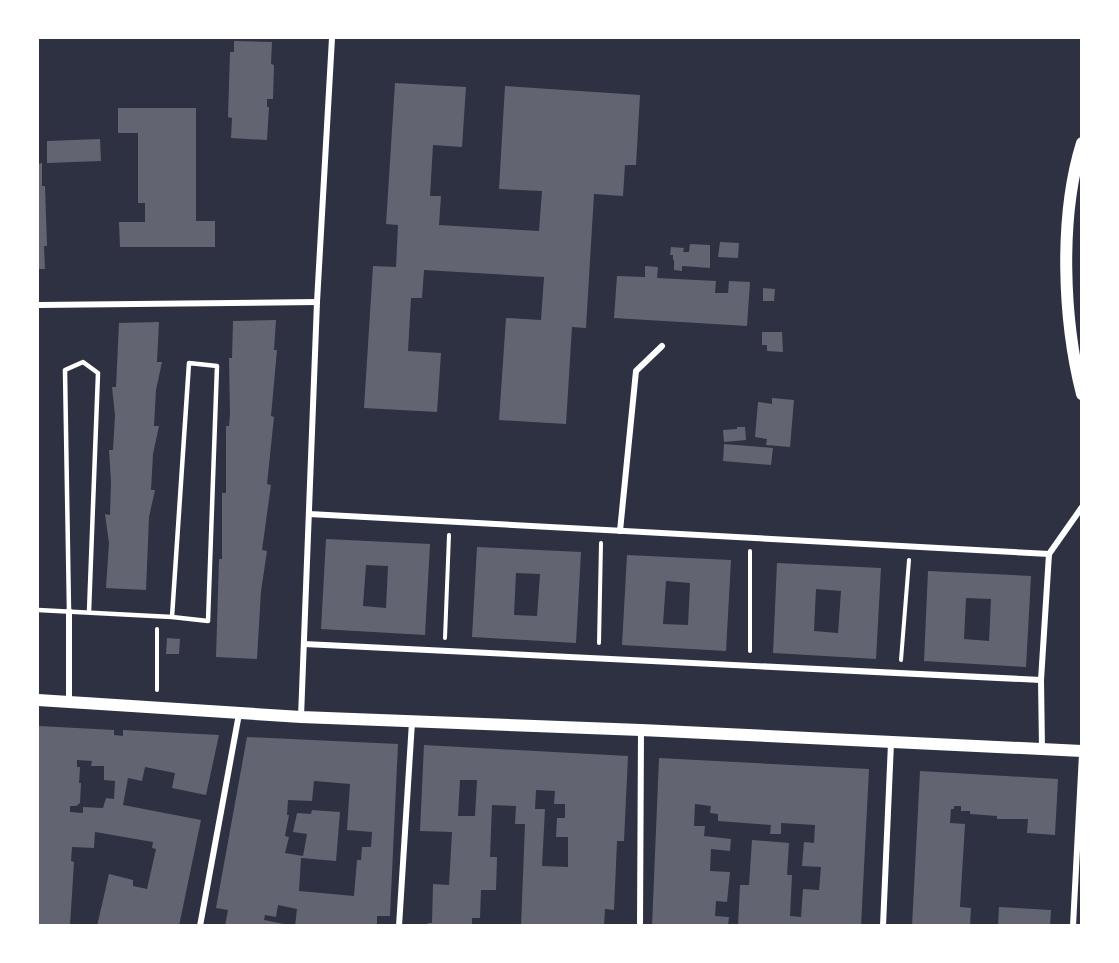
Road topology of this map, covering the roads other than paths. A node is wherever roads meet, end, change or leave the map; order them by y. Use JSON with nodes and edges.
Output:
{"nodes":[{"id":1,"x":332,"y":38,"type":"edge"},
{"id":2,"x":1082,"y":143,"type":"edge"},
{"id":3,"x":317,"y":302,"type":"junction"},
{"id":4,"x":38,"y":305,"type":"edge"},
{"id":5,"x":662,"y":345,"type":"dead end"},
{"id":6,"x":1082,"y":394,"type":"edge"},
{"id":7,"x":1082,"y":507,"type":"edge"},
{"id":8,"x":309,"y":514,"type":"junction"},
{"id":9,"x":620,"y":531,"type":"junction"},
{"id":10,"x":1049,"y":554,"type":"junction"},
{"id":11,"x":38,"y":610,"type":"edge"},
{"id":12,"x":69,"y":611,"type":"junction"},
{"id":13,"x":89,"y":612,"type":"junction"},
{"id":14,"x":172,"y":617,"type":"junction"},
{"id":15,"x":304,"y":644,"type":"junction"},
{"id":16,"x":1041,"y":680,"type":"junction"},
{"id":17,"x":38,"y":700,"type":"edge"},
{"id":18,"x":69,"y":702,"type":"junction"},
{"id":19,"x":239,"y":712,"type":"junction"},
{"id":20,"x":301,"y":717,"type":"junction"},
{"id":21,"x":412,"y":722,"type":"junction"},
{"id":22,"x":641,"y":730,"type":"junction"},
{"id":23,"x":891,"y":742,"type":"junction"},
{"id":24,"x":1042,"y":749,"type":"junction"},
{"id":25,"x":1082,"y":753,"type":"edge"},
{"id":26,"x":200,"y":926,"type":"edge"},
{"id":27,"x":399,"y":926,"type":"edge"},
{"id":28,"x":640,"y":926,"type":"edge"},
{"id":29,"x":884,"y":926,"type":"edge"},
{"id":30,"x":1073,"y":926,"type":"edge"}],
"edges":[{"from":1,"to":3,"type":"street"},
{"from":2,"to":6,"type":"main road"},
{"from":3,"to":4,"type":"street"},
{"from":3,"to":8,"type":"street"},
{"from":5,"to":9,"type":"street"},
{"from":7,"to":10,"type":"street"},
{"from":8,"to":9,"type":"street"},
{"from":8,"to":15,"type":"street"},
{"from":9,"to":10,"type":"street"},
{"from":10,"to":16,"type":"street"},
{"from":11,"to":12,"type":"lane"},
{"from":12,"to":13,"type":"lane"},
{"from":12,"to":13,"type":"lane"},
{"from":12,"to":18,"type":"street"},
{"from":13,"to":14,"type":"lane"},
{"from":14,"to":14,"type":"lane"},
{"from":15,"to":16,"type":"street"},
{"from":15,"to":20,"type":"street"},
{"from":16,"to":24,"type":"street"},
{"from":17,"to":18,"type":"main road"},
{"from":18,"to":19,"type":"main road"},
{"from":19,"to":20,"type":"main road"},
{"from":19,"to":26,"type":"street"},
{"from":20,"to":21,"type":"main road"},
{"from":21,"to":22,"type":"main road"},
{"from":21,"to":27,"type":"street"},
{"from":22,"to":23,"type":"main road"},
{"from":22,"to":28,"type":"street"},
{"from":23,"to":24,"type":"main road"},
{"from":23,"to":29,"type":"street"},
{"from":24,"to":25,"type":"main road"},
{"from":25,"to":30,"type":"street"}]}
